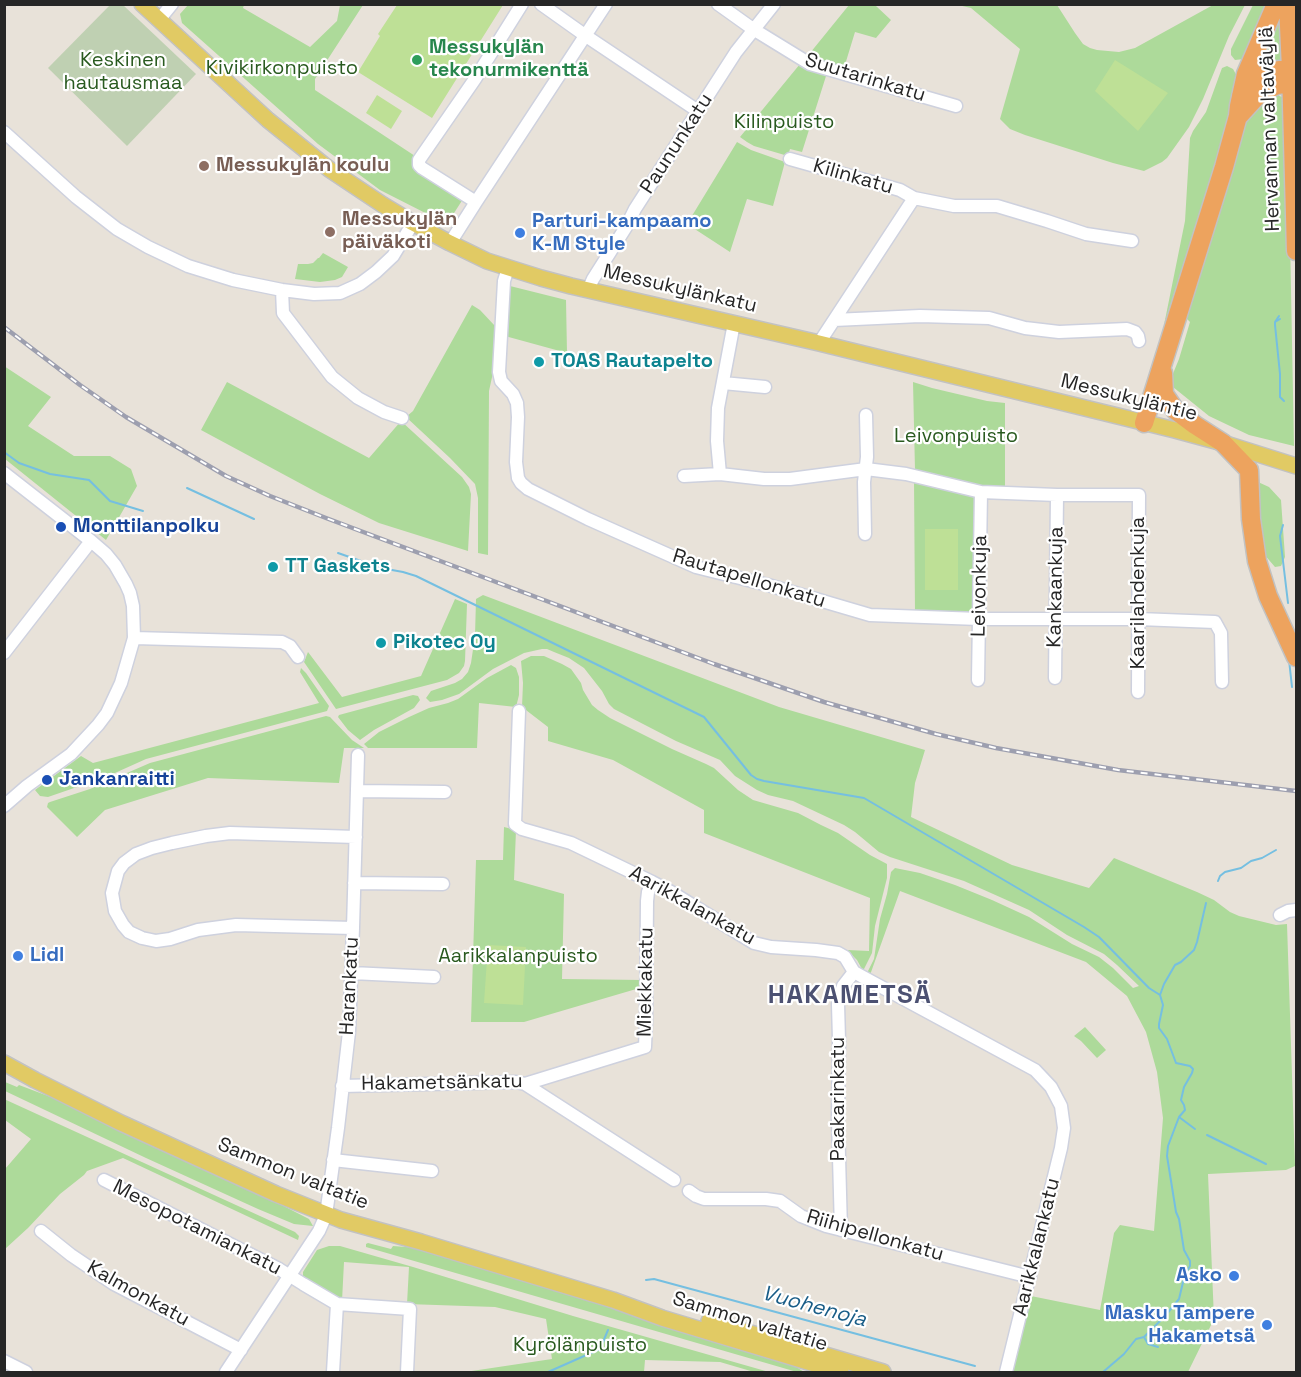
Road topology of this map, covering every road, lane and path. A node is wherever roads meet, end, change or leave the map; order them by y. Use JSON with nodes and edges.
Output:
{"nodes":[{"id":1,"x":142,"y":4,"type":"edge"},
{"id":2,"x":172,"y":4,"type":"edge"},
{"id":3,"x":522,"y":4,"type":"edge"},
{"id":4,"x":541,"y":4,"type":"edge"},
{"id":5,"x":606,"y":4,"type":"edge"},
{"id":6,"x":718,"y":4,"type":"edge"},
{"id":7,"x":774,"y":4,"type":"edge"},
{"id":8,"x":1276,"y":4,"type":"edge"},
{"id":9,"x":1288,"y":4,"type":"edge"},
{"id":10,"x":159,"y":20,"type":"junction"},
{"id":11,"x":753,"y":29,"type":"junction"},
{"id":12,"x":586,"y":36,"type":"junction"},
{"id":13,"x":1294,"y":75,"type":"edge"},
{"id":14,"x":1241,"y":96,"type":"junction"},
{"id":15,"x":956,"y":106,"type":"dead end"},
{"id":16,"x":698,"y":111,"type":"junction"},
{"id":17,"x":1238,"y":116,"type":"junction"},
{"id":18,"x":4,"y":132,"type":"edge"},
{"id":19,"x":790,"y":159,"type":"dead end"},
{"id":20,"x":914,"y":198,"type":"junction"},
{"id":21,"x":476,"y":202,"type":"junction"},
{"id":22,"x":413,"y":223,"type":"junction"},
{"id":23,"x":1132,"y":241,"type":"dead end"},
{"id":24,"x":450,"y":243,"type":"junction"},
{"id":25,"x":1296,"y":251,"type":"edge"},
{"id":26,"x":508,"y":268,"type":"junction"},
{"id":27,"x":282,"y":290,"type":"junction"},
{"id":28,"x":588,"y":290,"type":"junction"},
{"id":29,"x":834,"y":320,"type":"junction"},
{"id":30,"x":734,"y":323,"type":"junction"},
{"id":31,"x":1138,"y":341,"type":"dead end"},
{"id":32,"x":819,"y":343,"type":"junction"},
{"id":33,"x":1163,"y":360,"type":"junction"},
{"id":34,"x":970,"y":381,"type":"joint"},
{"id":35,"x":723,"y":383,"type":"junction"},
{"id":36,"x":765,"y":387,"type":"dead end"},
{"id":37,"x":866,"y":415,"type":"dead end"},
{"id":38,"x":402,"y":418,"type":"dead end"},
{"id":39,"x":1144,"y":423,"type":"junction"},
{"id":40,"x":1223,"y":443,"type":"junction"},
{"id":41,"x":1296,"y":466,"type":"edge"},
{"id":42,"x":866,"y":469,"type":"junction"},
{"id":43,"x":4,"y":473,"type":"edge"},
{"id":44,"x":720,"y":474,"type":"junction"},
{"id":45,"x":684,"y":476,"type":"dead end"},
{"id":46,"x":981,"y":492,"type":"junction"},
{"id":47,"x":1057,"y":495,"type":"junction"},
{"id":48,"x":865,"y":534,"type":"dead end"},
{"id":49,"x":91,"y":541,"type":"junction"},
{"id":50,"x":979,"y":620,"type":"junction"},
{"id":51,"x":1056,"y":620,"type":"junction"},
{"id":52,"x":1139,"y":620,"type":"junction"},
{"id":53,"x":134,"y":638,"type":"junction"},
{"id":54,"x":4,"y":653,"type":"edge"},
{"id":55,"x":298,"y":657,"type":"dead end"},
{"id":56,"x":1296,"y":657,"type":"edge"},
{"id":57,"x":1055,"y":678,"type":"dead end"},
{"id":58,"x":978,"y":680,"type":"dead end"},
{"id":59,"x":1222,"y":682,"type":"dead end"},
{"id":60,"x":1138,"y":692,"type":"dead end"},
{"id":61,"x":519,"y":711,"type":"dead end"},
{"id":62,"x":358,"y":755,"type":"dead end"},
{"id":63,"x":358,"y":791,"type":"junction"},
{"id":64,"x":445,"y":792,"type":"dead end"},
{"id":65,"x":4,"y":806,"type":"edge"},
{"id":66,"x":356,"y":837,"type":"junction"},
{"id":67,"x":354,"y":882,"type":"junction"},
{"id":68,"x":652,"y":882,"type":"junction"},
{"id":69,"x":443,"y":884,"type":"dead end"},
{"id":70,"x":1296,"y":910,"type":"edge"},
{"id":71,"x":1296,"y":918,"type":"edge"},
{"id":72,"x":354,"y":928,"type":"junction"},
{"id":73,"x":854,"y":972,"type":"junction"},
{"id":74,"x":352,"y":973,"type":"junction"},
{"id":75,"x":434,"y":977,"type":"dead end"},
{"id":76,"x":645,"y":1047,"type":"joint"},
{"id":77,"x":4,"y":1064,"type":"edge"},
{"id":78,"x":525,"y":1083,"type":"junction"},
{"id":79,"x":342,"y":1086,"type":"junction"},
{"id":80,"x":333,"y":1160,"type":"junction"},
{"id":81,"x":432,"y":1171,"type":"dead end"},
{"id":82,"x":104,"y":1180,"type":"dead end"},
{"id":83,"x":674,"y":1180,"type":"dead end"},
{"id":84,"x":689,"y":1191,"type":"dead end"},
{"id":85,"x":326,"y":1215,"type":"junction"},
{"id":86,"x":841,"y":1230,"type":"junction"},
{"id":87,"x":40,"y":1231,"type":"dead end"},
{"id":88,"x":290,"y":1275,"type":"junction"},
{"id":89,"x":1030,"y":1277,"type":"junction"},
{"id":90,"x":613,"y":1300,"type":"junction"},
{"id":91,"x":337,"y":1304,"type":"junction"},
{"id":92,"x":241,"y":1350,"type":"junction"},
{"id":93,"x":4,"y":1361,"type":"edge"},
{"id":94,"x":26,"y":1372,"type":"edge"},
{"id":95,"x":226,"y":1372,"type":"edge"},
{"id":96,"x":333,"y":1372,"type":"edge"},
{"id":97,"x":407,"y":1372,"type":"edge"},
{"id":98,"x":841,"y":1372,"type":"edge"},
{"id":99,"x":883,"y":1372,"type":"edge"},
{"id":100,"x":1006,"y":1372,"type":"edge"}],
"edges":[{"from":1,"to":10,"type":"main road","name":"Messukylänkatu"},
{"from":2,"to":10,"type":"street"},
{"from":3,"to":21,"type":"street"},
{"from":4,"to":12,"type":"street"},
{"from":5,"to":12,"type":"street"},
{"from":6,"to":11,"type":"street","name":"Suutarinkatu"},
{"from":7,"to":11,"type":"street","name":"Paununkatu"},
{"from":8,"to":14,"type":"highway"},
{"from":9,"to":13,"type":"highway","name":"Hervannan valtaväylä"},
{"from":10,"to":22,"type":"main road","name":"Messukylänkatu"},
{"from":11,"to":15,"type":"street","name":"Suutarinkatu"},
{"from":11,"to":16,"type":"street","name":"Paununkatu"},
{"from":12,"to":16,"type":"street"},
{"from":12,"to":21,"type":"street"},
{"from":13,"to":14,"type":"highway"},
{"from":13,"to":17,"type":"highway"},
{"from":13,"to":25,"type":"highway","name":"Hervannan valtaväylä"},
{"from":14,"to":17,"type":"highway"},
{"from":16,"to":28,"type":"street","name":"Paununkatu"},
{"from":17,"to":33,"type":"highway"},
{"from":18,"to":27,"type":"street"},
{"from":19,"to":20,"type":"street","name":"Kilinkatu"},
{"from":20,"to":23,"type":"street","name":"Kilinkatu"},
{"from":20,"to":29,"type":"street"},
{"from":21,"to":24,"type":"street"},
{"from":22,"to":24,"type":"main road","name":"Messukylänkatu"},
{"from":22,"to":27,"type":"street"},
{"from":24,"to":26,"type":"main road","name":"Messukylänkatu"},
{"from":26,"to":28,"type":"main road","name":"Messukylänkatu"},
{"from":26,"to":50,"type":"street","name":"Rautapellonkatu"},
{"from":27,"to":38,"type":"street"},
{"from":28,"to":30,"type":"main road","name":"Messukylänkatu"},
{"from":29,"to":31,"type":"street"},
{"from":29,"to":32,"type":"street"},
{"from":30,"to":32,"type":"main road","name":"Messukylänkatu"},
{"from":30,"to":35,"type":"street"},
{"from":32,"to":34,"type":"main road","name":"Messukylänkatu"},
{"from":33,"to":39,"type":"highway"},
{"from":33,"to":40,"type":"highway"},
{"from":34,"to":39,"type":"main road","name":"Messukyläntie"},
{"from":35,"to":36,"type":"street"},
{"from":35,"to":44,"type":"street"},
{"from":37,"to":42,"type":"street"},
{"from":39,"to":40,"type":"main road","name":"Messukyläntie"},
{"from":40,"to":41,"type":"main road","name":"Messukyläntie"},
{"from":40,"to":56,"type":"highway"},
{"from":42,"to":44,"type":"street"},
{"from":42,"to":46,"type":"street"},
{"from":42,"to":48,"type":"street"},
{"from":43,"to":49,"type":"street"},
{"from":44,"to":45,"type":"street"},
{"from":46,"to":47,"type":"street"},
{"from":46,"to":50,"type":"street","name":"Leivonkuja"},
{"from":47,"to":51,"type":"street","name":"Kankaankuja"},
{"from":47,"to":52,"type":"street","name":"Kaarilahdenkuja"},
{"from":49,"to":53,"type":"street"},
{"from":49,"to":54,"type":"street"},
{"from":50,"to":51,"type":"street","name":"Rautapellonkatu"},
{"from":50,"to":58,"type":"street","name":"Leivonkuja"},
{"from":51,"to":52,"type":"street","name":"Rautapellonkatu"},
{"from":51,"to":57,"type":"street","name":"Kankaankuja"},
{"from":52,"to":59,"type":"street","name":"Rautapellonkatu"},
{"from":52,"to":60,"type":"street","name":"Kaarilahdenkuja"},
{"from":53,"to":55,"type":"street"},
{"from":53,"to":65,"type":"street"},
{"from":61,"to":68,"type":"street","name":"Aarikkalankatu"},
{"from":62,"to":63,"type":"street","name":"Harankatu"},
{"from":63,"to":64,"type":"street"},
{"from":63,"to":66,"type":"street","name":"Harankatu"},
{"from":66,"to":67,"type":"street","name":"Harankatu"},
{"from":66,"to":72,"type":"street"},
{"from":67,"to":69,"type":"street"},
{"from":67,"to":72,"type":"street","name":"Harankatu"},
{"from":68,"to":73,"type":"street","name":"Aarikkalankatu"},
{"from":68,"to":76,"type":"street","name":"Miekkakatu"},
{"from":70,"to":71,"type":"street"},
{"from":72,"to":74,"type":"street","name":"Harankatu"},
{"from":73,"to":86,"type":"street","name":"Paakarinkatu"},
{"from":73,"to":89,"type":"street","name":"Aarikkalankatu"},
{"from":74,"to":75,"type":"street"},
{"from":74,"to":79,"type":"street","name":"Harankatu"},
{"from":76,"to":78,"type":"street","name":"Hakametsänkatu"},
{"from":77,"to":85,"type":"main road","name":"Sammon valtatie"},
{"from":78,"to":79,"type":"street","name":"Hakametsänkatu"},
{"from":78,"to":83,"type":"street"},
{"from":79,"to":80,"type":"street","name":"Harankatu"},
{"from":80,"to":81,"type":"street"},
{"from":80,"to":85,"type":"street","name":"Harankatu"},
{"from":82,"to":88,"type":"street","name":"Mesopotamiankatu"},
{"from":84,"to":86,"type":"street","name":"Riihipellonkatu"},
{"from":85,"to":88,"type":"street","name":"Harankatu"},
{"from":85,"to":90,"type":"main road","name":"Sammon valtatie"},
{"from":86,"to":89,"type":"street","name":"Riihipellonkatu"},
{"from":87,"to":92,"type":"street","name":"Kalmonkatu"},
{"from":88,"to":91,"type":"street","name":"Mesopotamiankatu"},
{"from":88,"to":92,"type":"street","name":"Harankatu"},
{"from":89,"to":100,"type":"street","name":"Aarikkalankatu"},
{"from":90,"to":98,"type":"main road","name":"Sammon valtatie"},
{"from":90,"to":99,"type":"main road","name":"Sammon valtatie"},
{"from":91,"to":96,"type":"street"},
{"from":91,"to":97,"type":"street"},
{"from":92,"to":95,"type":"street","name":"Harankatu"},
{"from":93,"to":94,"type":"street"}]}
